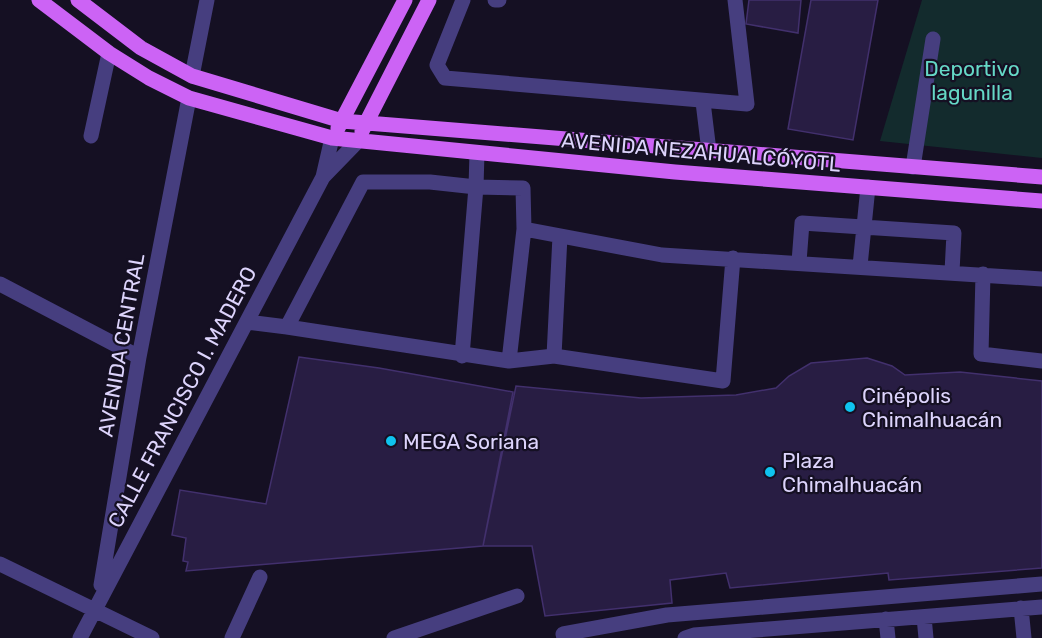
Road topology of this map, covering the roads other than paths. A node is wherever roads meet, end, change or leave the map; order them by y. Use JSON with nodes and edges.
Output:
{"nodes":[{"id":1,"x":39,"y":0,"type":"edge"},
{"id":2,"x":78,"y":0,"type":"edge"},
{"id":3,"x":207,"y":0,"type":"edge"},
{"id":4,"x":405,"y":0,"type":"edge"},
{"id":5,"x":429,"y":0,"type":"edge"},
{"id":6,"x":463,"y":0,"type":"edge"},
{"id":7,"x":735,"y":0,"type":"edge"},
{"id":8,"x":933,"y":39,"type":"dead end"},
{"id":9,"x":109,"y":53,"type":"junction"},
{"id":10,"x":192,"y":76,"type":"junction"},
{"id":11,"x":189,"y":98,"type":"junction"},
{"id":12,"x":703,"y":102,"type":"junction"},
{"id":13,"x":342,"y":121,"type":"junction"},
{"id":14,"x":365,"y":125,"type":"junction"},
{"id":15,"x":91,"y":136,"type":"dead end"},
{"id":16,"x":332,"y":138,"type":"junction"},
{"id":17,"x":357,"y":142,"type":"junction"},
{"id":18,"x":709,"y":151,"type":"junction"},
{"id":19,"x":477,"y":153,"type":"junction"},
{"id":20,"x":913,"y":167,"type":"junction"},
{"id":21,"x":323,"y":177,"type":"junction"},
{"id":22,"x":1042,"y":177,"type":"edge"},
{"id":23,"x":476,"y":187,"type":"junction"},
{"id":24,"x":868,"y":187,"type":"junction"},
{"id":25,"x":1042,"y":201,"type":"edge"},
{"id":26,"x":864,"y":227,"type":"junction"},
{"id":27,"x":524,"y":230,"type":"junction"},
{"id":28,"x":560,"y":236,"type":"junction"},
{"id":29,"x":733,"y":258,"type":"junction"},
{"id":30,"x":799,"y":262,"type":"junction"},
{"id":31,"x":860,"y":266,"type":"junction"},
{"id":32,"x":952,"y":272,"type":"junction"},
{"id":33,"x":984,"y":274,"type":"junction"},
{"id":34,"x":1042,"y":279,"type":"edge"},
{"id":35,"x":0,"y":284,"type":"edge"},
{"id":36,"x":247,"y":322,"type":"junction"},
{"id":37,"x":287,"y":327,"type":"junction"},
{"id":38,"x":462,"y":356,"type":"junction"},
{"id":39,"x":554,"y":356,"type":"junction"},
{"id":40,"x":139,"y":357,"type":"junction"},
{"id":41,"x":509,"y":361,"type":"junction"},
{"id":42,"x":1042,"y":361,"type":"edge"},
{"id":43,"x":0,"y":564,"type":"edge"},
{"id":44,"x":261,"y":577,"type":"dead end"},
{"id":45,"x":1042,"y":584,"type":"edge"},
{"id":46,"x":517,"y":596,"type":"dead end"},
{"id":47,"x":96,"y":604,"type":"junction"},
{"id":48,"x":1042,"y":607,"type":"edge"},
{"id":49,"x":1021,"y":609,"type":"junction"},
{"id":50,"x":924,"y":617,"type":"junction"},
{"id":51,"x":886,"y":619,"type":"junction"},
{"id":52,"x":625,"y":622,"type":"junction"},
{"id":53,"x":770,"y":634,"type":"edge"},
{"id":54,"x":80,"y":638,"type":"edge"},
{"id":55,"x":152,"y":638,"type":"edge"},
{"id":56,"x":232,"y":638,"type":"edge"},
{"id":57,"x":394,"y":638,"type":"edge"},
{"id":58,"x":564,"y":638,"type":"edge"},
{"id":59,"x":618,"y":638,"type":"edge"},
{"id":60,"x":685,"y":638,"type":"edge"},
{"id":61,"x":888,"y":638,"type":"edge"},
{"id":62,"x":926,"y":638,"type":"edge"},
{"id":63,"x":1024,"y":638,"type":"edge"}],
"edges":[{"from":1,"to":9,"type":"main road","name":"AVENIDA NEZAHUALCÓYOTL"},
{"from":2,"to":10,"type":"main road","name":"AVENIDA NEZAHUALCÓYOTL"},
{"from":3,"to":10,"type":"street"},
{"from":4,"to":13,"type":"main road"},
{"from":5,"to":14,"type":"main road"},
{"from":6,"to":12,"type":"street"},
{"from":7,"to":12,"type":"street"},
{"from":8,"to":20,"type":"street"},
{"from":9,"to":11,"type":"main road","name":"AVENIDA NEZAHUALCÓYOTL"},
{"from":9,"to":15,"type":"street"},
{"from":10,"to":13,"type":"main road","name":"AVENIDA NEZAHUALCÓYOTL"},
{"from":11,"to":16,"type":"main road","name":"AVENIDA NEZAHUALCÓYOTL"},
{"from":11,"to":40,"type":"street","name":"AVENIDA CENTRAL"},
{"from":12,"to":18,"type":"street"},
{"from":13,"to":14,"type":"main road","name":"AVENIDA NEZAHUALCÓYOTL"},
{"from":13,"to":16,"type":"main road"},
{"from":14,"to":17,"type":"main road"},
{"from":14,"to":18,"type":"main road","name":"AVENIDA NEZAHUALCÓYOTL"},
{"from":16,"to":17,"type":"main road","name":"AVENIDA NEZAHUALCÓYOTL"},
{"from":16,"to":21,"type":"street","name":"CALLE FRANCISCO I. MADERO"},
{"from":17,"to":19,"type":"main road","name":"AVENIDA NEZAHUALCÓYOTL"},
{"from":17,"to":21,"type":"street","name":"CALLE FRANCISCO I. MADERO"},
{"from":18,"to":20,"type":"main road","name":"AVENIDA NEZAHUALCÓYOTL"},
{"from":19,"to":23,"type":"street"},
{"from":19,"to":24,"type":"main road","name":"AVENIDA NEZAHUALCÓYOTL"},
{"from":20,"to":22,"type":"main road","name":"AVENIDA NEZAHUALCÓYOTL"},
{"from":21,"to":36,"type":"street","name":"CALLE FRANCISCO I. MADERO"},
{"from":23,"to":27,"type":"street"},
{"from":23,"to":37,"type":"street"},
{"from":23,"to":38,"type":"street"},
{"from":24,"to":25,"type":"main road","name":"AVENIDA NEZAHUALCÓYOTL"},
{"from":24,"to":26,"type":"street"},
{"from":26,"to":30,"type":"street"},
{"from":26,"to":31,"type":"street"},
{"from":26,"to":32,"type":"street"},
{"from":27,"to":28,"type":"street"},
{"from":27,"to":41,"type":"street"},
{"from":28,"to":29,"type":"street"},
{"from":28,"to":39,"type":"street"},
{"from":29,"to":30,"type":"street"},
{"from":29,"to":39,"type":"street"},
{"from":30,"to":31,"type":"street"},
{"from":31,"to":32,"type":"street"},
{"from":32,"to":33,"type":"street"},
{"from":33,"to":34,"type":"street"},
{"from":33,"to":42,"type":"street"},
{"from":35,"to":40,"type":"street"},
{"from":36,"to":37,"type":"street"},
{"from":36,"to":47,"type":"street","name":"CALLE FRANCISCO I. MADERO"},
{"from":37,"to":38,"type":"street"},
{"from":38,"to":41,"type":"street"},
{"from":39,"to":41,"type":"street"},
{"from":40,"to":47,"type":"street","name":"AVENIDA CENTRAL"},
{"from":43,"to":47,"type":"street"},
{"from":44,"to":56,"type":"street"},
{"from":45,"to":52,"type":"street"},
{"from":46,"to":57,"type":"street"},
{"from":47,"to":54,"type":"street","name":"CALLE FRANCISCO I. MADERO"},
{"from":47,"to":55,"type":"street"},
{"from":48,"to":49,"type":"street"},
{"from":49,"to":50,"type":"street"},
{"from":49,"to":63,"type":"street"},
{"from":50,"to":51,"type":"street"},
{"from":50,"to":62,"type":"street"},
{"from":51,"to":53,"type":"street"},
{"from":51,"to":61,"type":"street"},
{"from":52,"to":58,"type":"street"},
{"from":52,"to":59,"type":"street"},
{"from":53,"to":60,"type":"street"}]}
